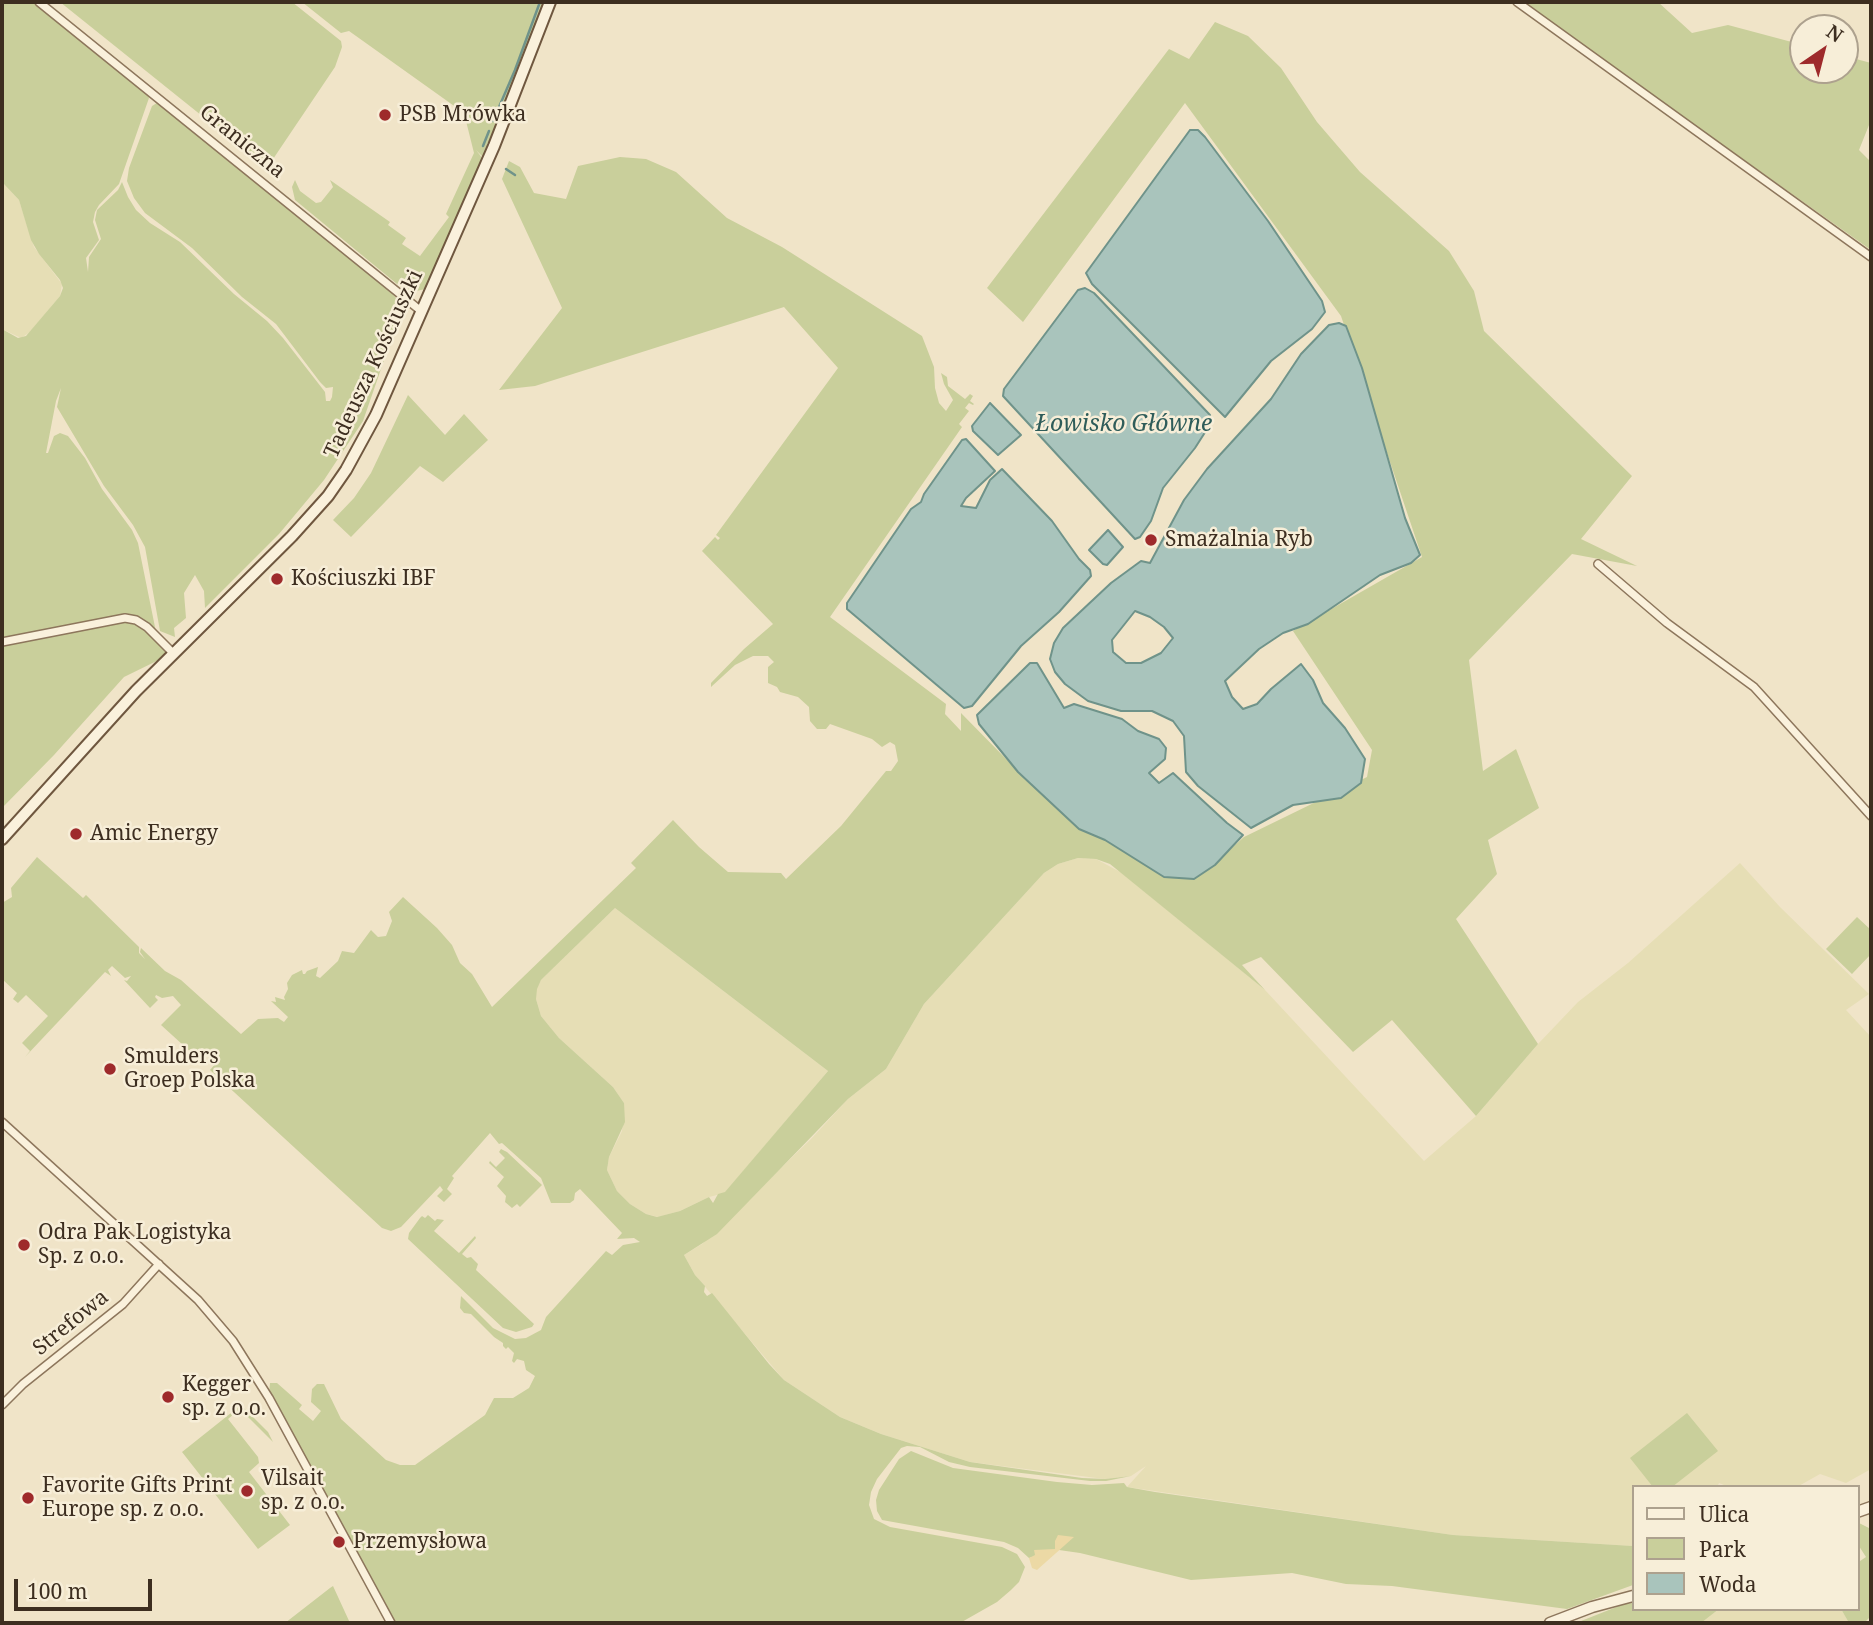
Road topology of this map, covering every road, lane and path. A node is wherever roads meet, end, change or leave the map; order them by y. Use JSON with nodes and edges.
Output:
{"nodes":[{"id":1,"x":39,"y":2,"type":"edge"},
{"id":2,"x":550,"y":2,"type":"edge"},
{"id":3,"x":1517,"y":2,"type":"edge"},
{"id":4,"x":1871,"y":257,"type":"edge"},
{"id":5,"x":421,"y":310,"type":"junction"},
{"id":6,"x":1598,"y":564,"type":"dead end"},
{"id":7,"x":2,"y":642,"type":"edge"},
{"id":8,"x":173,"y":653,"type":"junction"},
{"id":9,"x":1871,"y":816,"type":"edge"},
{"id":10,"x":2,"y":839,"type":"edge"},
{"id":11,"x":2,"y":1122,"type":"edge"},
{"id":12,"x":159,"y":1264,"type":"junction"},
{"id":13,"x":2,"y":1405,"type":"edge"},
{"id":14,"x":1632,"y":1596,"type":"edge"},
{"id":15,"x":391,"y":1623,"type":"edge"},
{"id":16,"x":1550,"y":1623,"type":"edge"}],
"edges":[{"from":1,"to":5,"type":"street","name":"Graniczna"},
{"from":2,"to":5,"type":"main road","name":"Tadeusza Kościuszki"},
{"from":3,"to":4,"type":"street"},
{"from":5,"to":8,"type":"main road","name":"Tadeusza Kościuszki"},
{"from":6,"to":9,"type":"street"},
{"from":7,"to":8,"type":"street"},
{"from":8,"to":10,"type":"main road","name":"Tadeusza Kościuszki"},
{"from":11,"to":12,"type":"street"},
{"from":12,"to":13,"type":"street","name":"Strefowa"},
{"from":12,"to":15,"type":"street"},
{"from":14,"to":16,"type":"street"}]}
